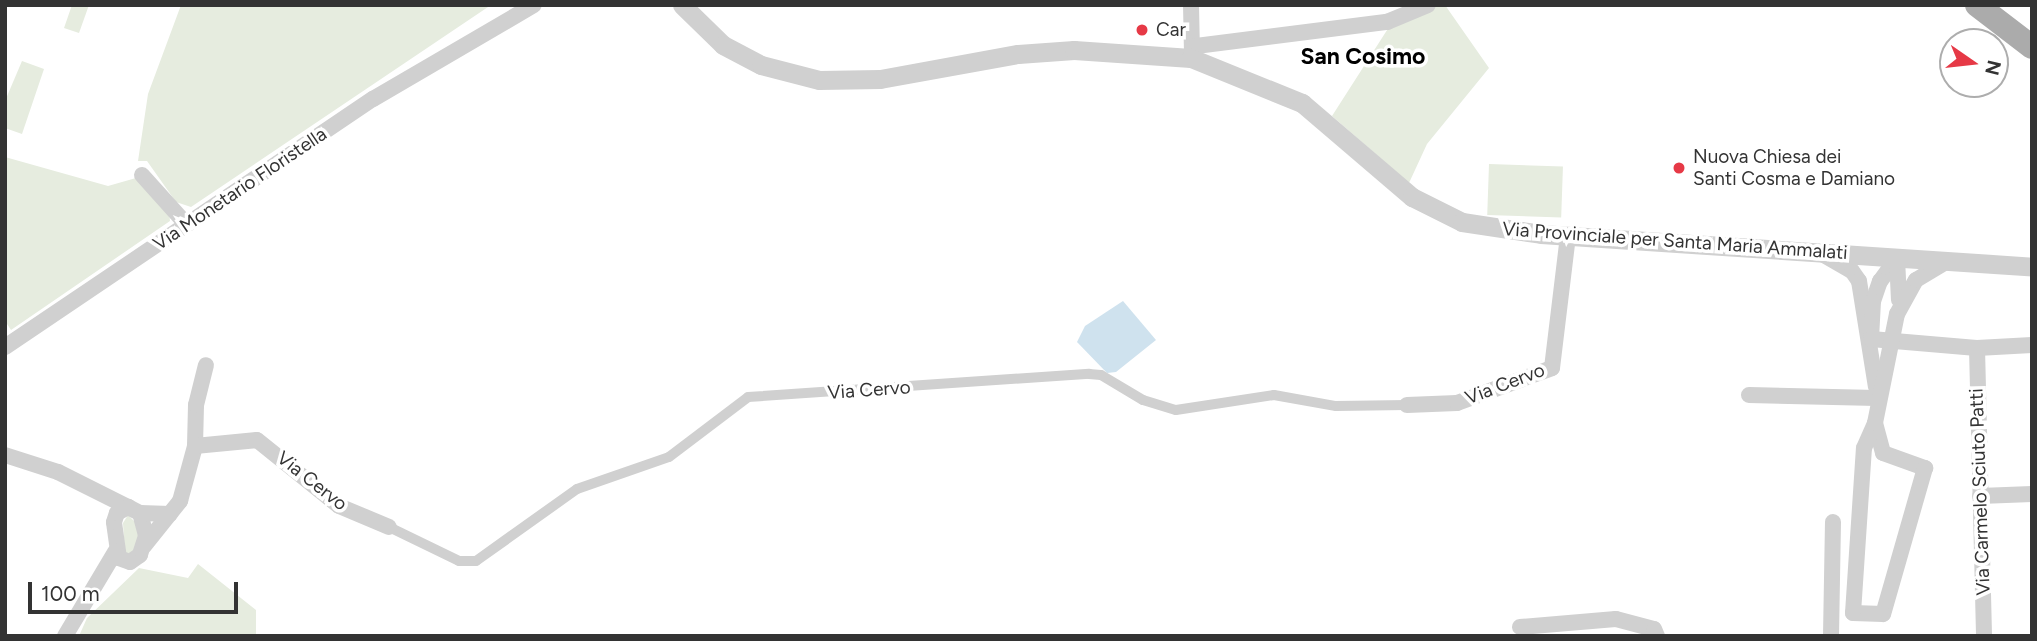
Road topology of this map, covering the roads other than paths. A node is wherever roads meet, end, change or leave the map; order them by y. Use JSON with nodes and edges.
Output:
{"nodes":[{"id":1,"x":509,"y":5,"type":"edge"},
{"id":2,"x":534,"y":5,"type":"edge"},
{"id":3,"x":682,"y":5,"type":"edge"},
{"id":4,"x":1191,"y":5,"type":"edge"},
{"id":5,"x":1428,"y":5,"type":"edge"},
{"id":6,"x":1977,"y":5,"type":"edge"},
{"id":7,"x":2003,"y":5,"type":"edge"},
{"id":8,"x":2032,"y":27,"type":"edge"},
{"id":9,"x":477,"y":36,"type":"junction"},
{"id":10,"x":2032,"y":47,"type":"edge"},
{"id":11,"x":1193,"y":52,"type":"junction"},
{"id":12,"x":142,"y":175,"type":"dead end"},
{"id":13,"x":187,"y":225,"type":"junction"},
{"id":14,"x":1568,"y":236,"type":"junction"},
{"id":15,"x":1815,"y":252,"type":"junction"},
{"id":16,"x":1897,"y":258,"type":"junction"},
{"id":17,"x":1948,"y":261,"type":"junction"},
{"id":18,"x":2032,"y":267,"type":"edge"},
{"id":19,"x":1898,"y":314,"type":"junction"},
{"id":20,"x":1871,"y":339,"type":"junction"},
{"id":21,"x":1893,"y":340,"type":"junction"},
{"id":22,"x":2032,"y":345,"type":"edge"},
{"id":23,"x":5,"y":347,"type":"edge"},
{"id":24,"x":1976,"y":348,"type":"junction"},
{"id":25,"x":206,"y":365,"type":"dead end"},
{"id":26,"x":1749,"y":395,"type":"dead end"},
{"id":27,"x":1877,"y":398,"type":"junction"},
{"id":28,"x":1407,"y":405,"type":"joint"},
{"id":29,"x":1875,"y":423,"type":"junction"},
{"id":30,"x":195,"y":446,"type":"junction"},
{"id":31,"x":5,"y":455,"type":"edge"},
{"id":32,"x":93,"y":492,"type":"junction"},
{"id":33,"x":2032,"y":494,"type":"edge"},
{"id":34,"x":1980,"y":496,"type":"junction"},
{"id":35,"x":134,"y":510,"type":"junction"},
{"id":36,"x":170,"y":514,"type":"junction"},
{"id":37,"x":114,"y":522,"type":"junction"},
{"id":38,"x":1833,"y":522,"type":"dead end"},
{"id":39,"x":389,"y":527,"type":"joint"},
{"id":40,"x":144,"y":546,"type":"junction"},
{"id":41,"x":115,"y":552,"type":"junction"},
{"id":42,"x":130,"y":562,"type":"junction"},
{"id":43,"x":95,"y":587,"type":"junction"},
{"id":44,"x":1520,"y":627,"type":"dead end"},
{"id":45,"x":65,"y":633,"type":"edge"},
{"id":46,"x":1657,"y":636,"type":"edge"},
{"id":47,"x":1831,"y":636,"type":"edge"},
{"id":48,"x":1984,"y":636,"type":"edge"}],
"edges":[{"from":1,"to":9,"type":"street"},
{"from":2,"to":9,"type":"street"},
{"from":3,"to":11,"type":"street","name":"Via Provinciale per Santa Maria Ammalati"},
{"from":4,"to":11,"type":"street"},
{"from":5,"to":11,"type":"street"},
{"from":6,"to":10,"type":"main road"},
{"from":7,"to":8,"type":"main road"},
{"from":9,"to":13,"type":"street","name":"Via Monetario Floristella"},
{"from":11,"to":14,"type":"street","name":"Via Provinciale per Santa Maria Ammalati"},
{"from":12,"to":13,"type":"street"},
{"from":13,"to":23,"type":"street","name":"Via Monetario Floristella"},
{"from":14,"to":15,"type":"street","name":"Via Provinciale per Santa Maria Ammalati"},
{"from":14,"to":28,"type":"street","name":"Via Cervo"},
{"from":15,"to":16,"type":"street","name":"Via Provinciale per Santa Maria Ammalati"},
{"from":15,"to":20,"type":"street"},
{"from":16,"to":17,"type":"street","name":"Via Provinciale per Santa Maria Ammalati"},
{"from":16,"to":19,"type":"street"},
{"from":16,"to":20,"type":"street"},
{"from":17,"to":18,"type":"street","name":"Via Provinciale per Santa Maria Ammalati"},
{"from":17,"to":19,"type":"street"},
{"from":19,"to":21,"type":"street"},
{"from":20,"to":21,"type":"street"},
{"from":20,"to":27,"type":"street"},
{"from":21,"to":24,"type":"street"},
{"from":21,"to":27,"type":"street"},
{"from":22,"to":24,"type":"street"},
{"from":24,"to":34,"type":"street","name":"Via Carmelo Sciuto Patti"},
{"from":25,"to":30,"type":"street"},
{"from":26,"to":27,"type":"street"},
{"from":27,"to":29,"type":"street"},
{"from":28,"to":39,"type":"street","name":"Via Cervo"},
{"from":29,"to":29,"type":"street"},
{"from":30,"to":36,"type":"street"},
{"from":30,"to":39,"type":"street","name":"Via Cervo"},
{"from":31,"to":32,"type":"street"},
{"from":32,"to":35,"type":"street"},
{"from":32,"to":37,"type":"street"},
{"from":33,"to":34,"type":"street"},
{"from":34,"to":48,"type":"street","name":"Via Carmelo Sciuto Patti"},
{"from":35,"to":36,"type":"street"},
{"from":35,"to":37,"type":"street"},
{"from":35,"to":40,"type":"street"},
{"from":36,"to":40,"type":"street"},
{"from":37,"to":41,"type":"street"},
{"from":38,"to":47,"type":"street"},
{"from":40,"to":42,"type":"street"},
{"from":41,"to":42,"type":"street"},
{"from":41,"to":43,"type":"street"},
{"from":42,"to":43,"type":"street"},
{"from":43,"to":45,"type":"street"},
{"from":44,"to":46,"type":"street"}]}
